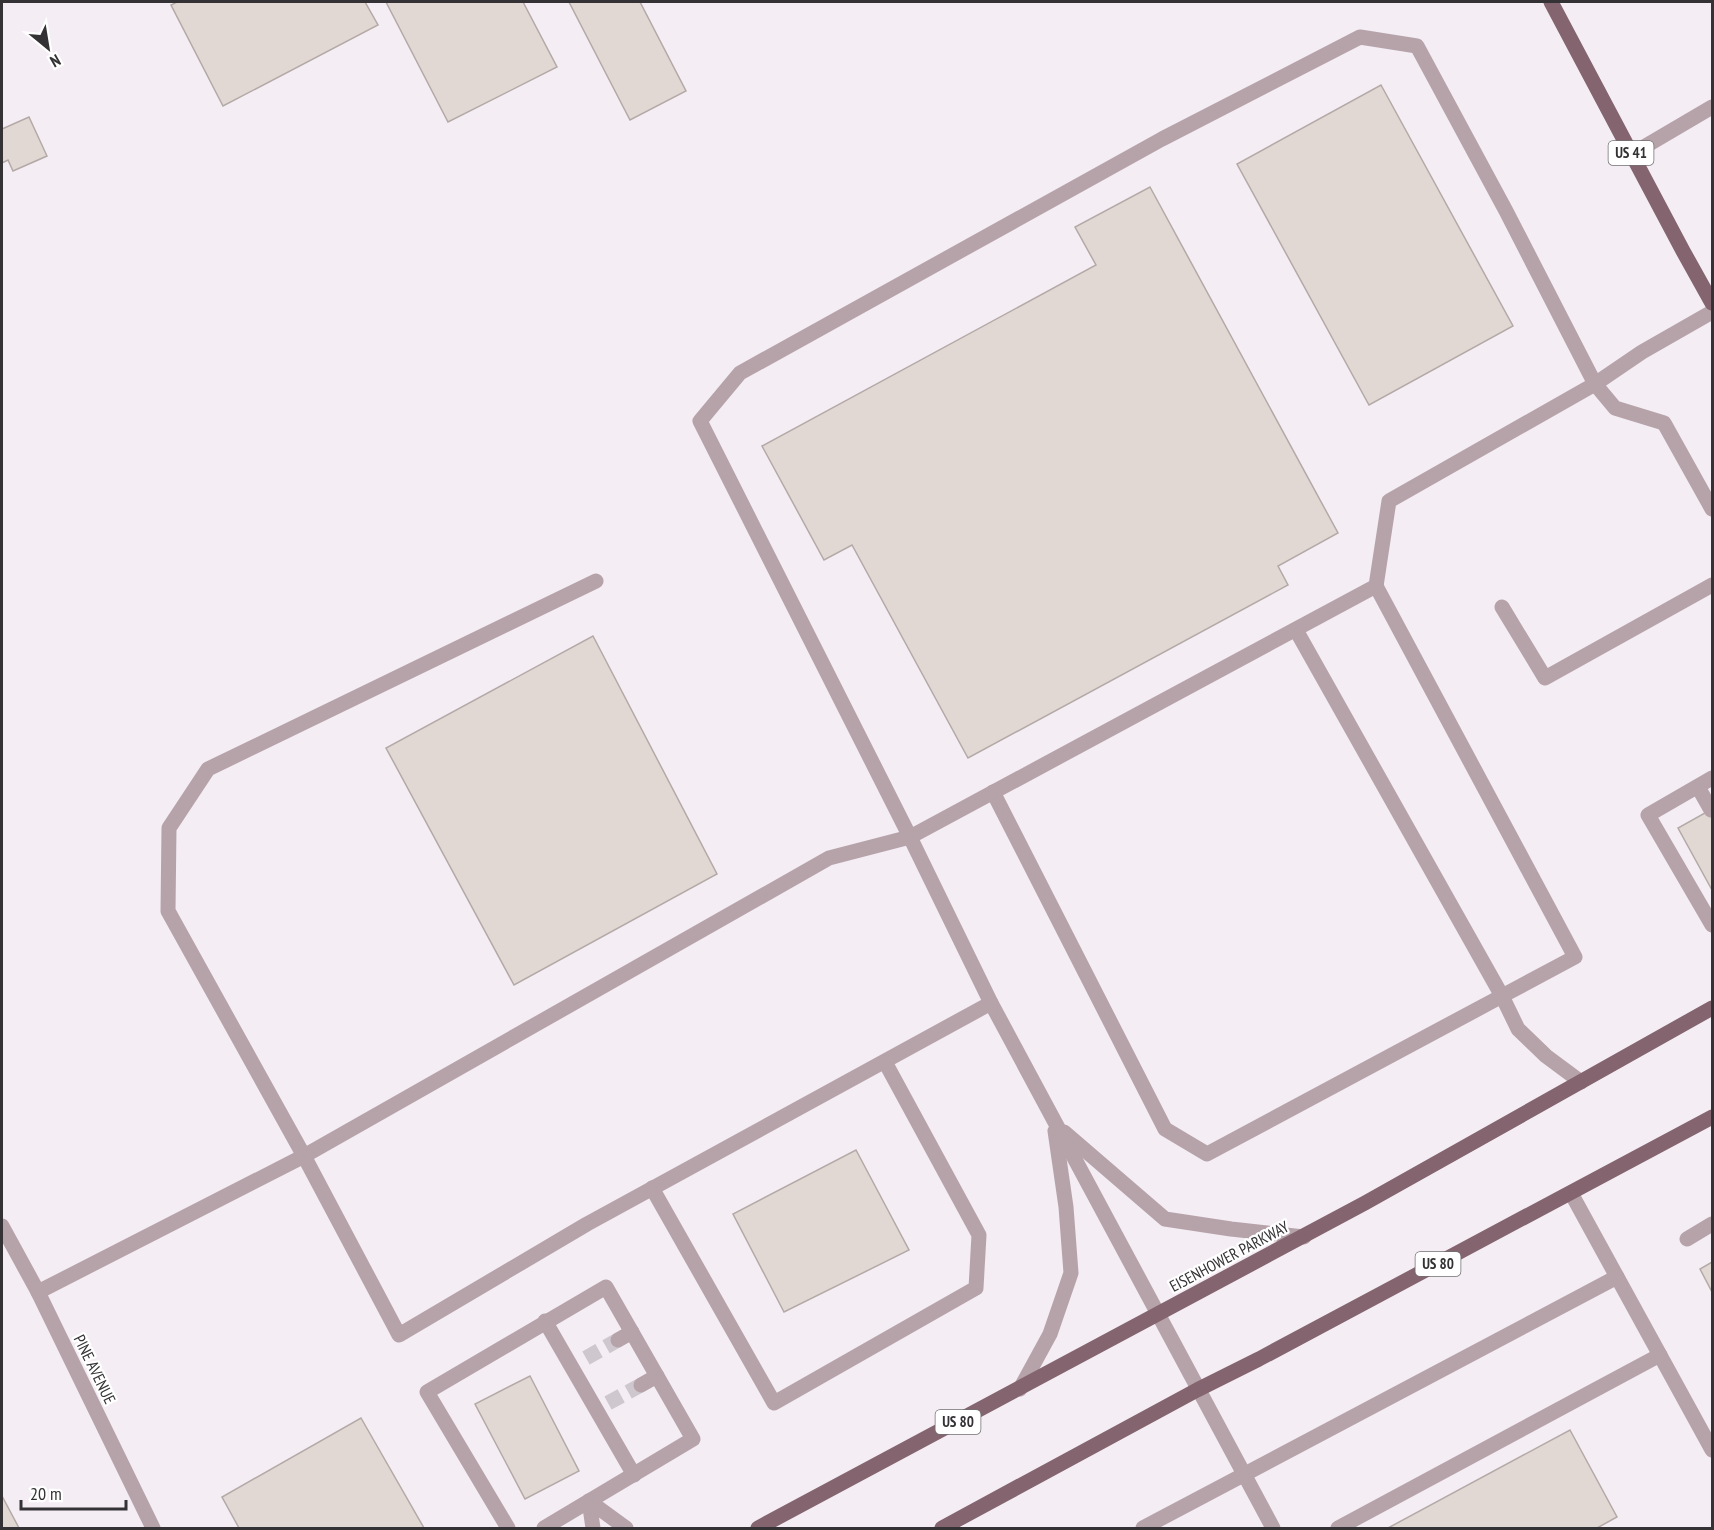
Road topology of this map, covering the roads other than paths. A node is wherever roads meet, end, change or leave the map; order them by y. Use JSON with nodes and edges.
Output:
{"nodes":[{"id":1,"x":1551,"y":2,"type":"edge"},
{"id":2,"x":1713,"y":108,"type":"edge"},
{"id":3,"x":1632,"y":154,"type":"junction"},
{"id":4,"x":1713,"y":303,"type":"edge"},
{"id":5,"x":1713,"y":312,"type":"edge"},
{"id":6,"x":1595,"y":384,"type":"junction"},
{"id":7,"x":1713,"y":509,"type":"edge"},
{"id":8,"x":596,"y":581,"type":"dead end"},
{"id":9,"x":1713,"y":585,"type":"edge"},
{"id":10,"x":1376,"y":586,"type":"junction"},
{"id":11,"x":1502,"y":606,"type":"dead end"},
{"id":12,"x":1296,"y":630,"type":"junction"},
{"id":13,"x":1713,"y":778,"type":"edge"},
{"id":14,"x":1698,"y":787,"type":"junction"},
{"id":15,"x":993,"y":792,"type":"junction"},
{"id":16,"x":1711,"y":810,"type":"dead end"},
{"id":17,"x":910,"y":837,"type":"junction"},
{"id":18,"x":1713,"y":925,"type":"edge"},
{"id":19,"x":1502,"y":996,"type":"junction"},
{"id":20,"x":991,"y":1003,"type":"junction"},
{"id":21,"x":1713,"y":1008,"type":"edge"},
{"id":22,"x":885,"y":1062,"type":"junction"},
{"id":23,"x":1581,"y":1082,"type":"junction"},
{"id":24,"x":1713,"y":1117,"type":"edge"},
{"id":25,"x":1055,"y":1123,"type":"junction"},
{"id":26,"x":304,"y":1156,"type":"junction"},
{"id":27,"x":652,"y":1188,"type":"junction"},
{"id":28,"x":1571,"y":1193,"type":"junction"},
{"id":29,"x":1713,"y":1224,"type":"edge"},
{"id":30,"x":2,"y":1226,"type":"edge"},
{"id":31,"x":1304,"y":1237,"type":"junction"},
{"id":32,"x":1687,"y":1239,"type":"dead end"},
{"id":33,"x":1617,"y":1277,"type":"junction"},
{"id":34,"x":38,"y":1292,"type":"junction"},
{"id":35,"x":1157,"y":1315,"type":"junction"},
{"id":36,"x":545,"y":1321,"type":"junction"},
{"id":37,"x":632,"y":1332,"type":"junction"},
{"id":38,"x":618,"y":1340,"type":"tunnel mouth"},
{"id":39,"x":1660,"y":1355,"type":"junction"},
{"id":40,"x":657,"y":1376,"type":"junction"},
{"id":41,"x":641,"y":1385,"type":"tunnel mouth"},
{"id":42,"x":1020,"y":1389,"type":"junction"},
{"id":43,"x":1197,"y":1390,"type":"junction"},
{"id":44,"x":1713,"y":1450,"type":"edge"},
{"id":45,"x":634,"y":1474,"type":"junction"},
{"id":46,"x":1244,"y":1475,"type":"junction"},
{"id":47,"x":589,"y":1501,"type":"junction"},
{"id":48,"x":153,"y":1528,"type":"edge"},
{"id":49,"x":508,"y":1528,"type":"edge"},
{"id":50,"x":544,"y":1528,"type":"edge"},
{"id":51,"x":593,"y":1528,"type":"edge"},
{"id":52,"x":626,"y":1528,"type":"edge"},
{"id":53,"x":758,"y":1528,"type":"edge"},
{"id":54,"x":942,"y":1528,"type":"edge"},
{"id":55,"x":1143,"y":1528,"type":"edge"},
{"id":56,"x":1273,"y":1528,"type":"edge"},
{"id":57,"x":1338,"y":1528,"type":"edge"}],
"edges":[{"from":1,"to":3,"type":"main road","number":"US 41"},
{"from":2,"to":3,"type":"street"},
{"from":3,"to":4,"type":"main road","number":"US 41"},
{"from":5,"to":6,"type":"street"},
{"from":6,"to":7,"type":"street"},
{"from":6,"to":10,"type":"street"},
{"from":6,"to":17,"type":"street"},
{"from":8,"to":26,"type":"street"},
{"from":9,"to":11,"type":"street"},
{"from":10,"to":12,"type":"street"},
{"from":10,"to":19,"type":"street"},
{"from":12,"to":15,"type":"street"},
{"from":12,"to":19,"type":"street"},
{"from":13,"to":14,"type":"street"},
{"from":14,"to":16,"type":"street"},
{"from":14,"to":18,"type":"street"},
{"from":15,"to":17,"type":"street"},
{"from":15,"to":19,"type":"street"},
{"from":17,"to":20,"type":"street"},
{"from":17,"to":26,"type":"street"},
{"from":19,"to":23,"type":"street"},
{"from":20,"to":22,"type":"street"},
{"from":20,"to":25,"type":"street"},
{"from":21,"to":23,"type":"main road","name":"EISENHOWER PARKWAY","number":"US 80"},
{"from":22,"to":27,"type":"street"},
{"from":22,"to":27,"type":"street"},
{"from":23,"to":31,"type":"main road","name":"EISENHOWER PARKWAY","number":"US 80"},
{"from":24,"to":28,"type":"main road","number":"US 80"},
{"from":25,"to":31,"type":"street"},
{"from":25,"to":35,"type":"street"},
{"from":25,"to":42,"type":"street"},
{"from":26,"to":27,"type":"street"},
{"from":26,"to":34,"type":"street"},
{"from":28,"to":33,"type":"street"},
{"from":28,"to":43,"type":"main road","number":"US 80"},
{"from":29,"to":32,"type":"street"},
{"from":30,"to":34,"type":"street","name":"PINE AVENUE"},
{"from":31,"to":35,"type":"main road","name":"EISENHOWER PARKWAY","number":"US 80"},
{"from":33,"to":39,"type":"street"},
{"from":33,"to":46,"type":"street"},
{"from":34,"to":48,"type":"street","name":"PINE AVENUE"},
{"from":35,"to":42,"type":"main road","name":"EISENHOWER PARKWAY","number":"US 80"},
{"from":35,"to":43,"type":"street"},
{"from":36,"to":37,"type":"street"},
{"from":36,"to":45,"type":"street"},
{"from":36,"to":49,"type":"street"},
{"from":37,"to":38,"type":"street"},
{"from":37,"to":40,"type":"street"},
{"from":39,"to":44,"type":"street"},
{"from":39,"to":57,"type":"street"},
{"from":40,"to":41,"type":"street"},
{"from":40,"to":45,"type":"street"},
{"from":42,"to":53,"type":"main road","name":"EISENHOWER PARKWAY","number":"US 80"},
{"from":43,"to":46,"type":"street"},
{"from":43,"to":54,"type":"main road","number":"US 80"},
{"from":45,"to":47,"type":"street"},
{"from":46,"to":55,"type":"street"},
{"from":46,"to":56,"type":"street"},
{"from":47,"to":50,"type":"street"},
{"from":47,"to":51,"type":"street"},
{"from":47,"to":52,"type":"street"}]}
